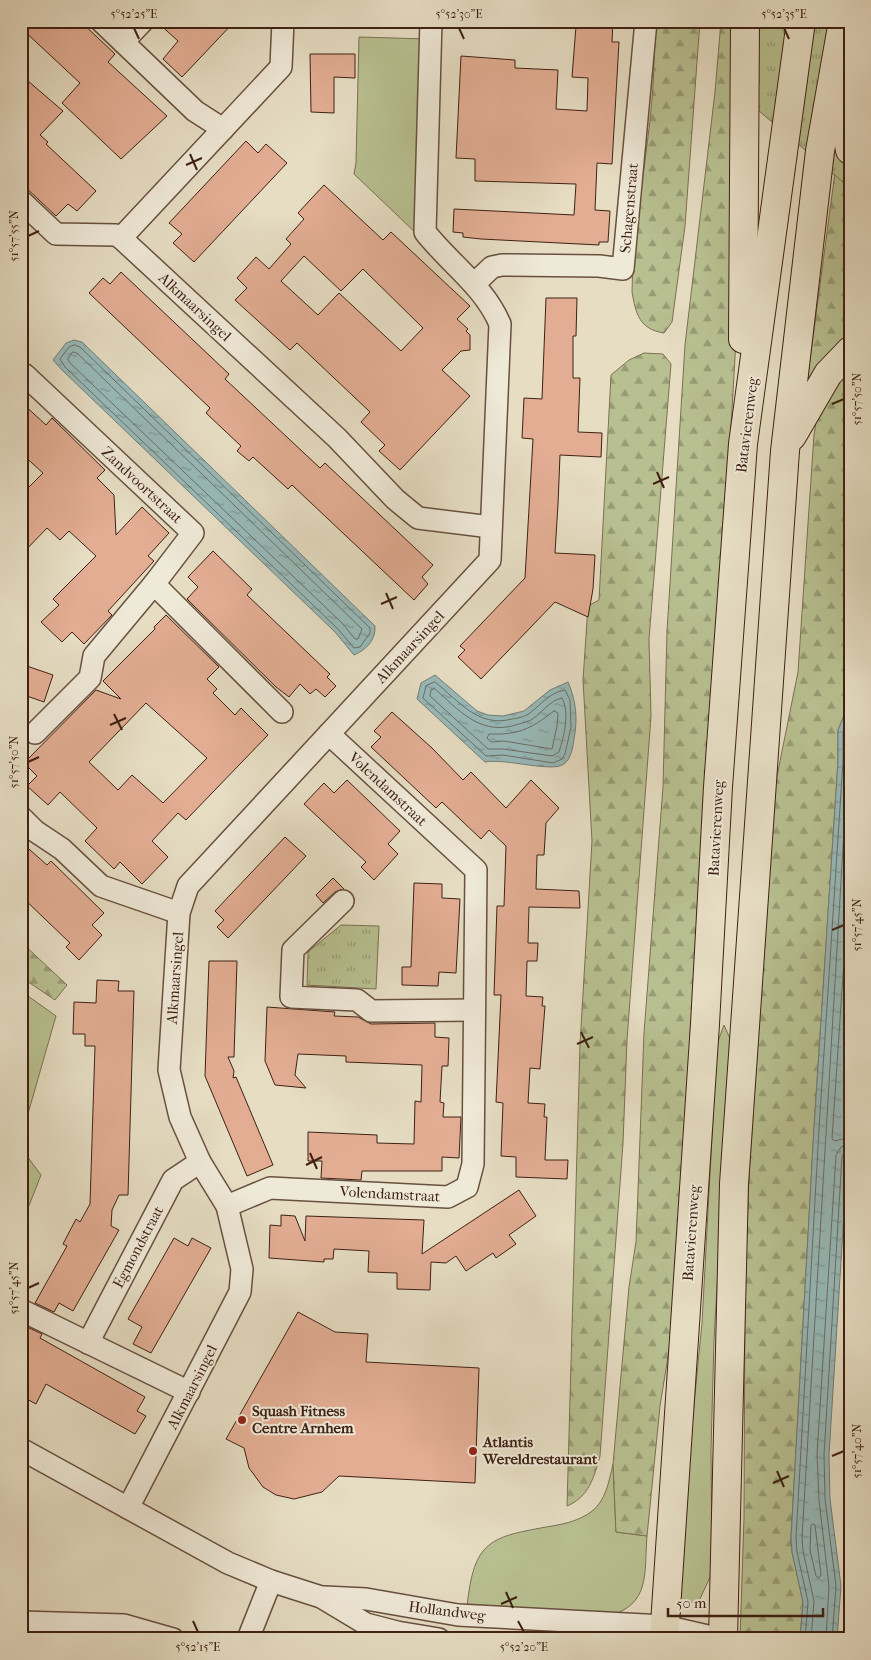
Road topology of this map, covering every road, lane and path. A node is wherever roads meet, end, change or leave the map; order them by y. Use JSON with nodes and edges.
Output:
{"nodes":[{"id":1,"x":101,"y":21,"type":"edge"},
{"id":2,"x":143,"y":21,"type":"edge"},
{"id":3,"x":283,"y":21,"type":"edge"},
{"id":4,"x":431,"y":21,"type":"edge"},
{"id":5,"x":646,"y":21,"type":"edge"},
{"id":6,"x":745,"y":21,"type":"edge"},
{"id":7,"x":801,"y":21,"type":"edge"},
{"id":8,"x":843,"y":21,"type":"edge"},
{"id":9,"x":123,"y":42,"type":"junction"},
{"id":10,"x":835,"y":62,"type":"junction"},
{"id":11,"x":223,"y":129,"type":"junction"},
{"id":12,"x":850,"y":150,"type":"edge"},
{"id":13,"x":21,"y":201,"type":"edge"},
{"id":14,"x":121,"y":238,"type":"junction"},
{"id":15,"x":474,"y":284,"type":"junction"},
{"id":16,"x":850,"y":351,"type":"edge"},
{"id":17,"x":21,"y":374,"type":"edge"},
{"id":18,"x":753,"y":381,"type":"junction"},
{"id":19,"x":785,"y":451,"type":"junction"},
{"id":20,"x":491,"y":527,"type":"junction"},
{"id":21,"x":154,"y":584,"type":"junction"},
{"id":22,"x":282,"y":712,"type":"dead end"},
{"id":23,"x":328,"y":734,"type":"junction"},
{"id":24,"x":26,"y":736,"type":"edge"},
{"id":25,"x":21,"y":817,"type":"edge"},
{"id":26,"x":343,"y":901,"type":"dead end"},
{"id":27,"x":179,"y":913,"type":"junction"},
{"id":28,"x":474,"y":1010,"type":"junction"},
{"id":29,"x":200,"y":1162,"type":"junction"},
{"id":30,"x":227,"y":1206,"type":"junction"},
{"id":31,"x":21,"y":1310,"type":"edge"},
{"id":32,"x":88,"y":1343,"type":"junction"},
{"id":33,"x":189,"y":1392,"type":"junction"},
{"id":34,"x":21,"y":1449,"type":"edge"},
{"id":35,"x":128,"y":1508,"type":"junction"},
{"id":36,"x":271,"y":1581,"type":"junction"},
{"id":37,"x":321,"y":1597,"type":"junction"},
{"id":38,"x":21,"y":1622,"type":"edge"},
{"id":39,"x":664,"y":1632,"type":"edge"},
{"id":40,"x":173,"y":1639,"type":"edge"},
{"id":41,"x":248,"y":1639,"type":"edge"},
{"id":42,"x":439,"y":1639,"type":"edge"},
{"id":43,"x":722,"y":1639,"type":"edge"}],
"edges":[{"from":1,"to":9,"type":"street"},
{"from":2,"to":9,"type":"street"},
{"from":3,"to":11,"type":"street"},
{"from":4,"to":15,"type":"street","name":"Alkmaarsingel"},
{"from":5,"to":15,"type":"street","name":"Schagenstraat"},
{"from":6,"to":18,"type":"main road"},
{"from":7,"to":18,"type":"main road","name":"Batavierenweg"},
{"from":8,"to":10,"type":"main road"},
{"from":9,"to":11,"type":"street"},
{"from":10,"to":12,"type":"main road"},
{"from":10,"to":19,"type":"main road"},
{"from":11,"to":14,"type":"street"},
{"from":13,"to":14,"type":"street"},
{"from":14,"to":20,"type":"street","name":"Alkmaarsingel"},
{"from":15,"to":20,"type":"street","name":"Alkmaarsingel"},
{"from":16,"to":19,"type":"main road"},
{"from":17,"to":21,"type":"street","name":"Zandvoortstraat"},
{"from":18,"to":39,"type":"main road","name":"Batavierenweg"},
{"from":19,"to":43,"type":"main road"},
{"from":20,"to":23,"type":"street","name":"Alkmaarsingel"},
{"from":21,"to":22,"type":"street"},
{"from":21,"to":24,"type":"street"},
{"from":23,"to":27,"type":"street","name":"Alkmaarsingel"},
{"from":23,"to":28,"type":"street","name":"Volendamstraat"},
{"from":25,"to":27,"type":"street"},
{"from":26,"to":28,"type":"street"},
{"from":27,"to":29,"type":"street","name":"Alkmaarsingel"},
{"from":28,"to":30,"type":"street","name":"Volendamstraat"},
{"from":29,"to":30,"type":"street","name":"Alkmaarsingel"},
{"from":29,"to":32,"type":"street","name":"Egmondstraat"},
{"from":30,"to":33,"type":"street","name":"Alkmaarsingel"},
{"from":31,"to":32,"type":"street"},
{"from":32,"to":33,"type":"street"},
{"from":33,"to":35,"type":"street","name":"Alkmaarsingel"},
{"from":34,"to":35,"type":"street","name":"Hollandweg"},
{"from":35,"to":36,"type":"street","name":"Hollandweg"},
{"from":36,"to":37,"type":"street","name":"Hollandweg"},
{"from":36,"to":41,"type":"street"},
{"from":37,"to":39,"type":"street","name":"Hollandweg"},
{"from":37,"to":42,"type":"street","name":"Hollandweg"},
{"from":38,"to":40,"type":"street"},
{"from":39,"to":43,"type":"street","name":"Hollandweg"}]}
